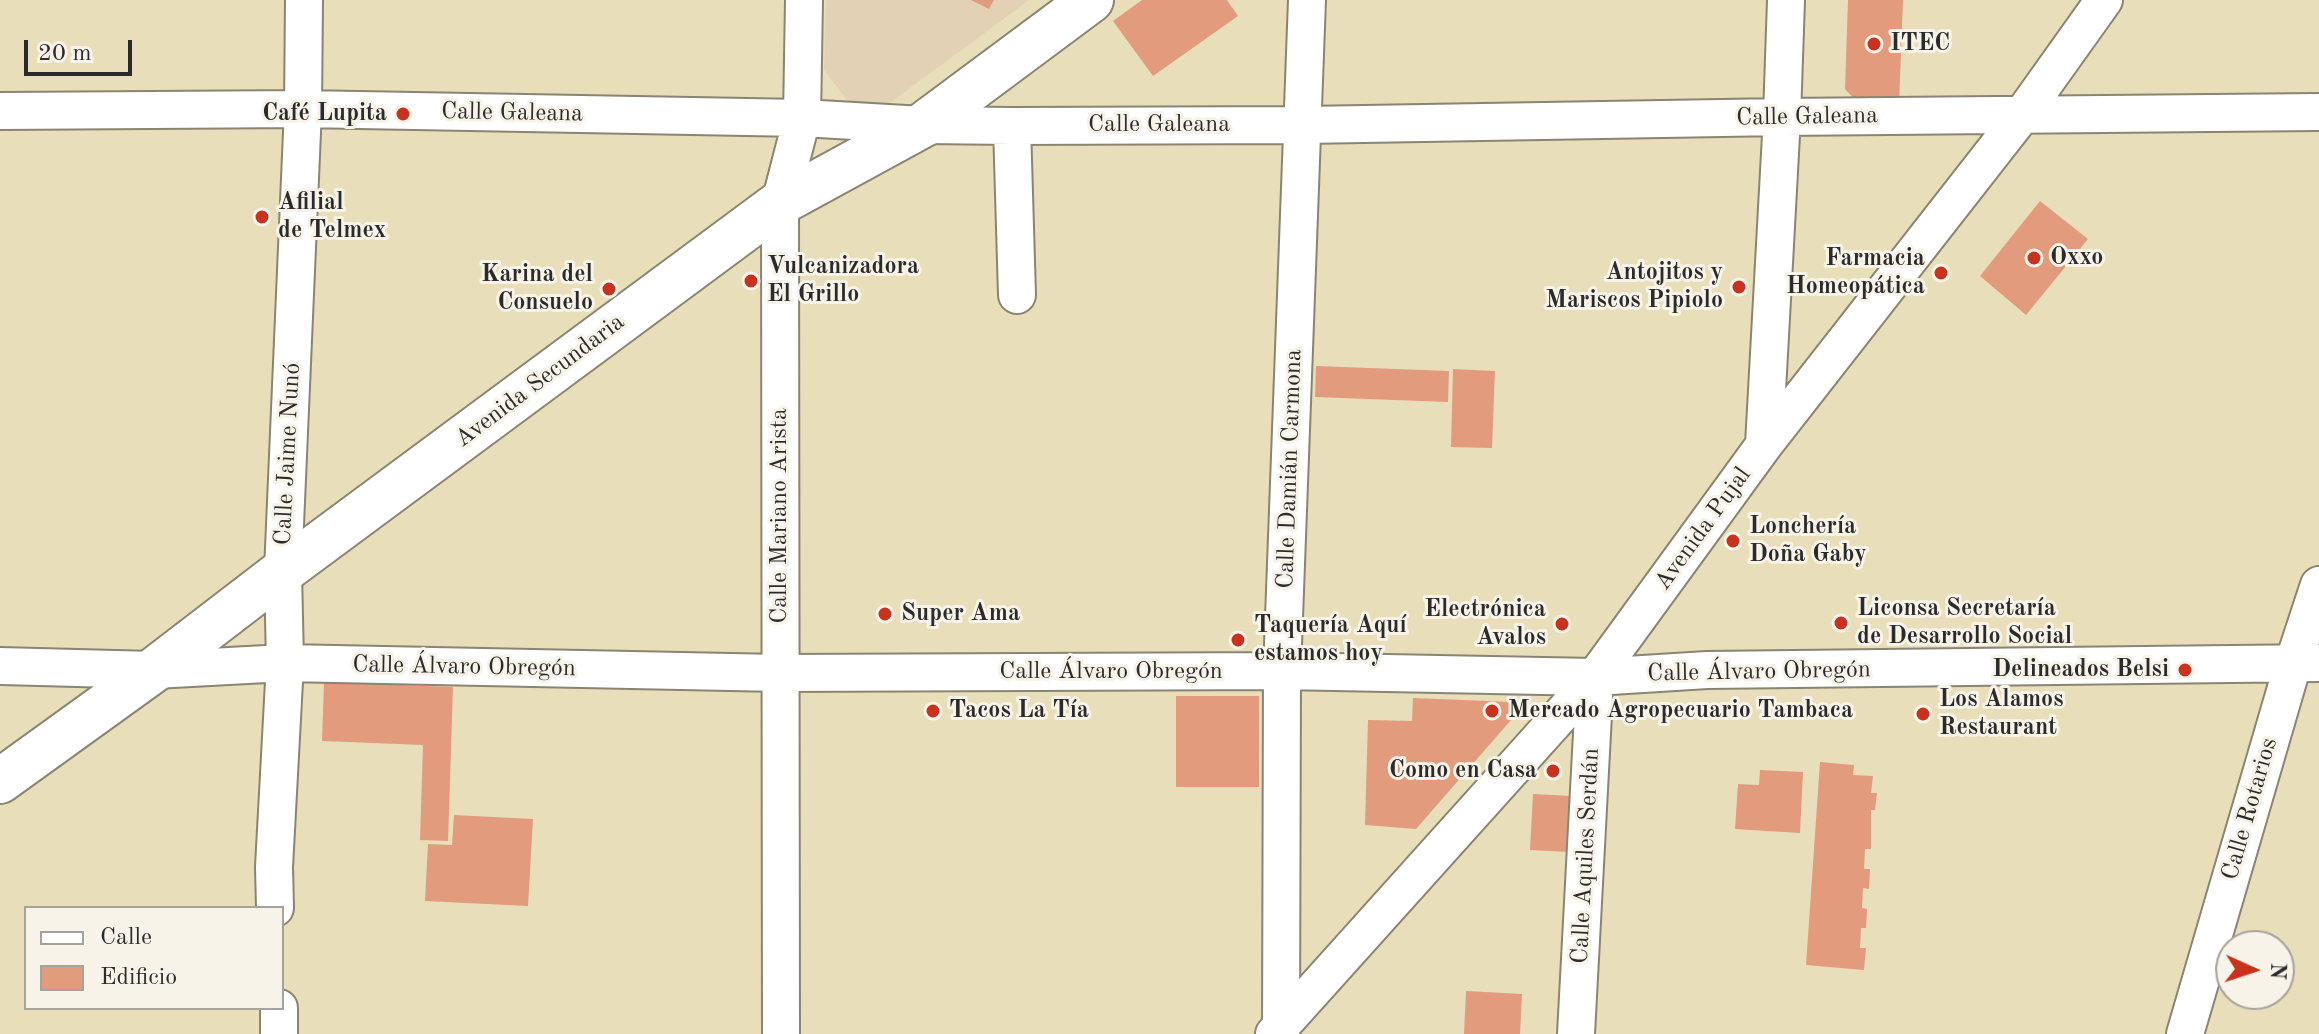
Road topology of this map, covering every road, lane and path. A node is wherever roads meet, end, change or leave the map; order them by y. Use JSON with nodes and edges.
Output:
{"nodes":[{"id":1,"x":304,"y":0,"type":"edge"},
{"id":2,"x":804,"y":0,"type":"edge"},
{"id":3,"x":1091,"y":0,"type":"edge"},
{"id":4,"x":1307,"y":0,"type":"edge"},
{"id":5,"x":1786,"y":0,"type":"edge"},
{"id":6,"x":2104,"y":0,"type":"edge"},
{"id":7,"x":303,"y":109,"type":"junction"},
{"id":8,"x":0,"y":111,"type":"edge"},
{"id":9,"x":2319,"y":112,"type":"edge"},
{"id":10,"x":2022,"y":115,"type":"junction"},
{"id":11,"x":1782,"y":117,"type":"junction"},
{"id":12,"x":802,"y":118,"type":"junction"},
{"id":13,"x":923,"y":125,"type":"junction"},
{"id":14,"x":1304,"y":125,"type":"junction"},
{"id":15,"x":1012,"y":126,"type":"junction"},
{"id":16,"x":780,"y":203,"type":"junction"},
{"id":17,"x":1017,"y":295,"type":"dead end"},
{"id":18,"x":1764,"y":445,"type":"junction"},
{"id":19,"x":283,"y":571,"type":"junction"},
{"id":20,"x":2319,"y":585,"type":"edge"},
{"id":21,"x":285,"y":663,"type":"junction"},
{"id":22,"x":2306,"y":663,"type":"edge"},
{"id":23,"x":0,"y":666,"type":"edge"},
{"id":24,"x":154,"y":670,"type":"junction"},
{"id":25,"x":1282,"y":671,"type":"junction"},
{"id":26,"x":780,"y":673,"type":"junction"},
{"id":27,"x":1595,"y":677,"type":"junction"},
{"id":28,"x":0,"y":781,"type":"edge"},
{"id":29,"x":275,"y":906,"type":"edge"},
{"id":30,"x":279,"y":1010,"type":"edge"},
{"id":31,"x":1279,"y":1032,"type":"edge"},
{"id":32,"x":279,"y":1034,"type":"edge"},
{"id":33,"x":781,"y":1034,"type":"edge"},
{"id":34,"x":1576,"y":1034,"type":"edge"},
{"id":35,"x":2185,"y":1034,"type":"edge"}],
"edges":[{"from":1,"to":7,"type":"street","name":"Calle Jaime Nunó"},
{"from":2,"to":12,"type":"street","name":"Calle Mariano Arista"},
{"from":3,"to":13,"type":"street","name":"Avenida Secundaria"},
{"from":4,"to":14,"type":"street","name":"Calle Damián Carmona"},
{"from":5,"to":11,"type":"street"},
{"from":6,"to":10,"type":"street","name":"Avenida Pujal"},
{"from":7,"to":8,"type":"street","name":"Calle Galeana"},
{"from":7,"to":12,"type":"street","name":"Calle Galeana"},
{"from":7,"to":19,"type":"street","name":"Calle Jaime Nunó"},
{"from":9,"to":10,"type":"street","name":"Calle Galeana"},
{"from":10,"to":11,"type":"street","name":"Calle Galeana"},
{"from":10,"to":18,"type":"street","name":"Avenida Pujal"},
{"from":11,"to":14,"type":"street","name":"Calle Galeana"},
{"from":11,"to":18,"type":"street"},
{"from":12,"to":13,"type":"street","name":"Calle Galeana"},
{"from":12,"to":16,"type":"street","name":"Calle Mariano Arista"},
{"from":13,"to":15,"type":"street","name":"Calle Galeana"},
{"from":13,"to":16,"type":"street","name":"Avenida Secundaria"},
{"from":14,"to":15,"type":"street","name":"Calle Galeana"},
{"from":14,"to":25,"type":"street","name":"Calle Damián Carmona"},
{"from":15,"to":17,"type":"street"},
{"from":16,"to":19,"type":"street","name":"Avenida Secundaria"},
{"from":16,"to":26,"type":"street","name":"Calle Mariano Arista"},
{"from":18,"to":27,"type":"street","name":"Avenida Pujal"},
{"from":19,"to":21,"type":"street","name":"Calle Jaime Nunó"},
{"from":19,"to":24,"type":"street","name":"Avenida Secundaria"},
{"from":20,"to":22,"type":"street","name":"Calle Rotarios"},
{"from":21,"to":24,"type":"street","name":"Calle Álvaro Obregón"},
{"from":21,"to":26,"type":"street","name":"Calle Álvaro Obregón"},
{"from":21,"to":29,"type":"street","name":"Calle Jaime Nunó"},
{"from":22,"to":27,"type":"street","name":"Calle Álvaro Obregón"},
{"from":22,"to":35,"type":"street","name":"Calle Rotarios"},
{"from":23,"to":24,"type":"street","name":"Calle Álvaro Obregón"},
{"from":24,"to":28,"type":"street","name":"Avenida Secundaria"},
{"from":25,"to":26,"type":"street","name":"Calle Álvaro Obregón"},
{"from":25,"to":27,"type":"street","name":"Calle Álvaro Obregón"},
{"from":25,"to":31,"type":"street","name":"Calle Damián Carmona"},
{"from":26,"to":33,"type":"street","name":"Calle Mariano Arista"},
{"from":27,"to":31,"type":"street","name":"Avenida Pujal"},
{"from":27,"to":34,"type":"street","name":"Calle Aquiles Serdán"},
{"from":30,"to":32,"type":"street"}]}
